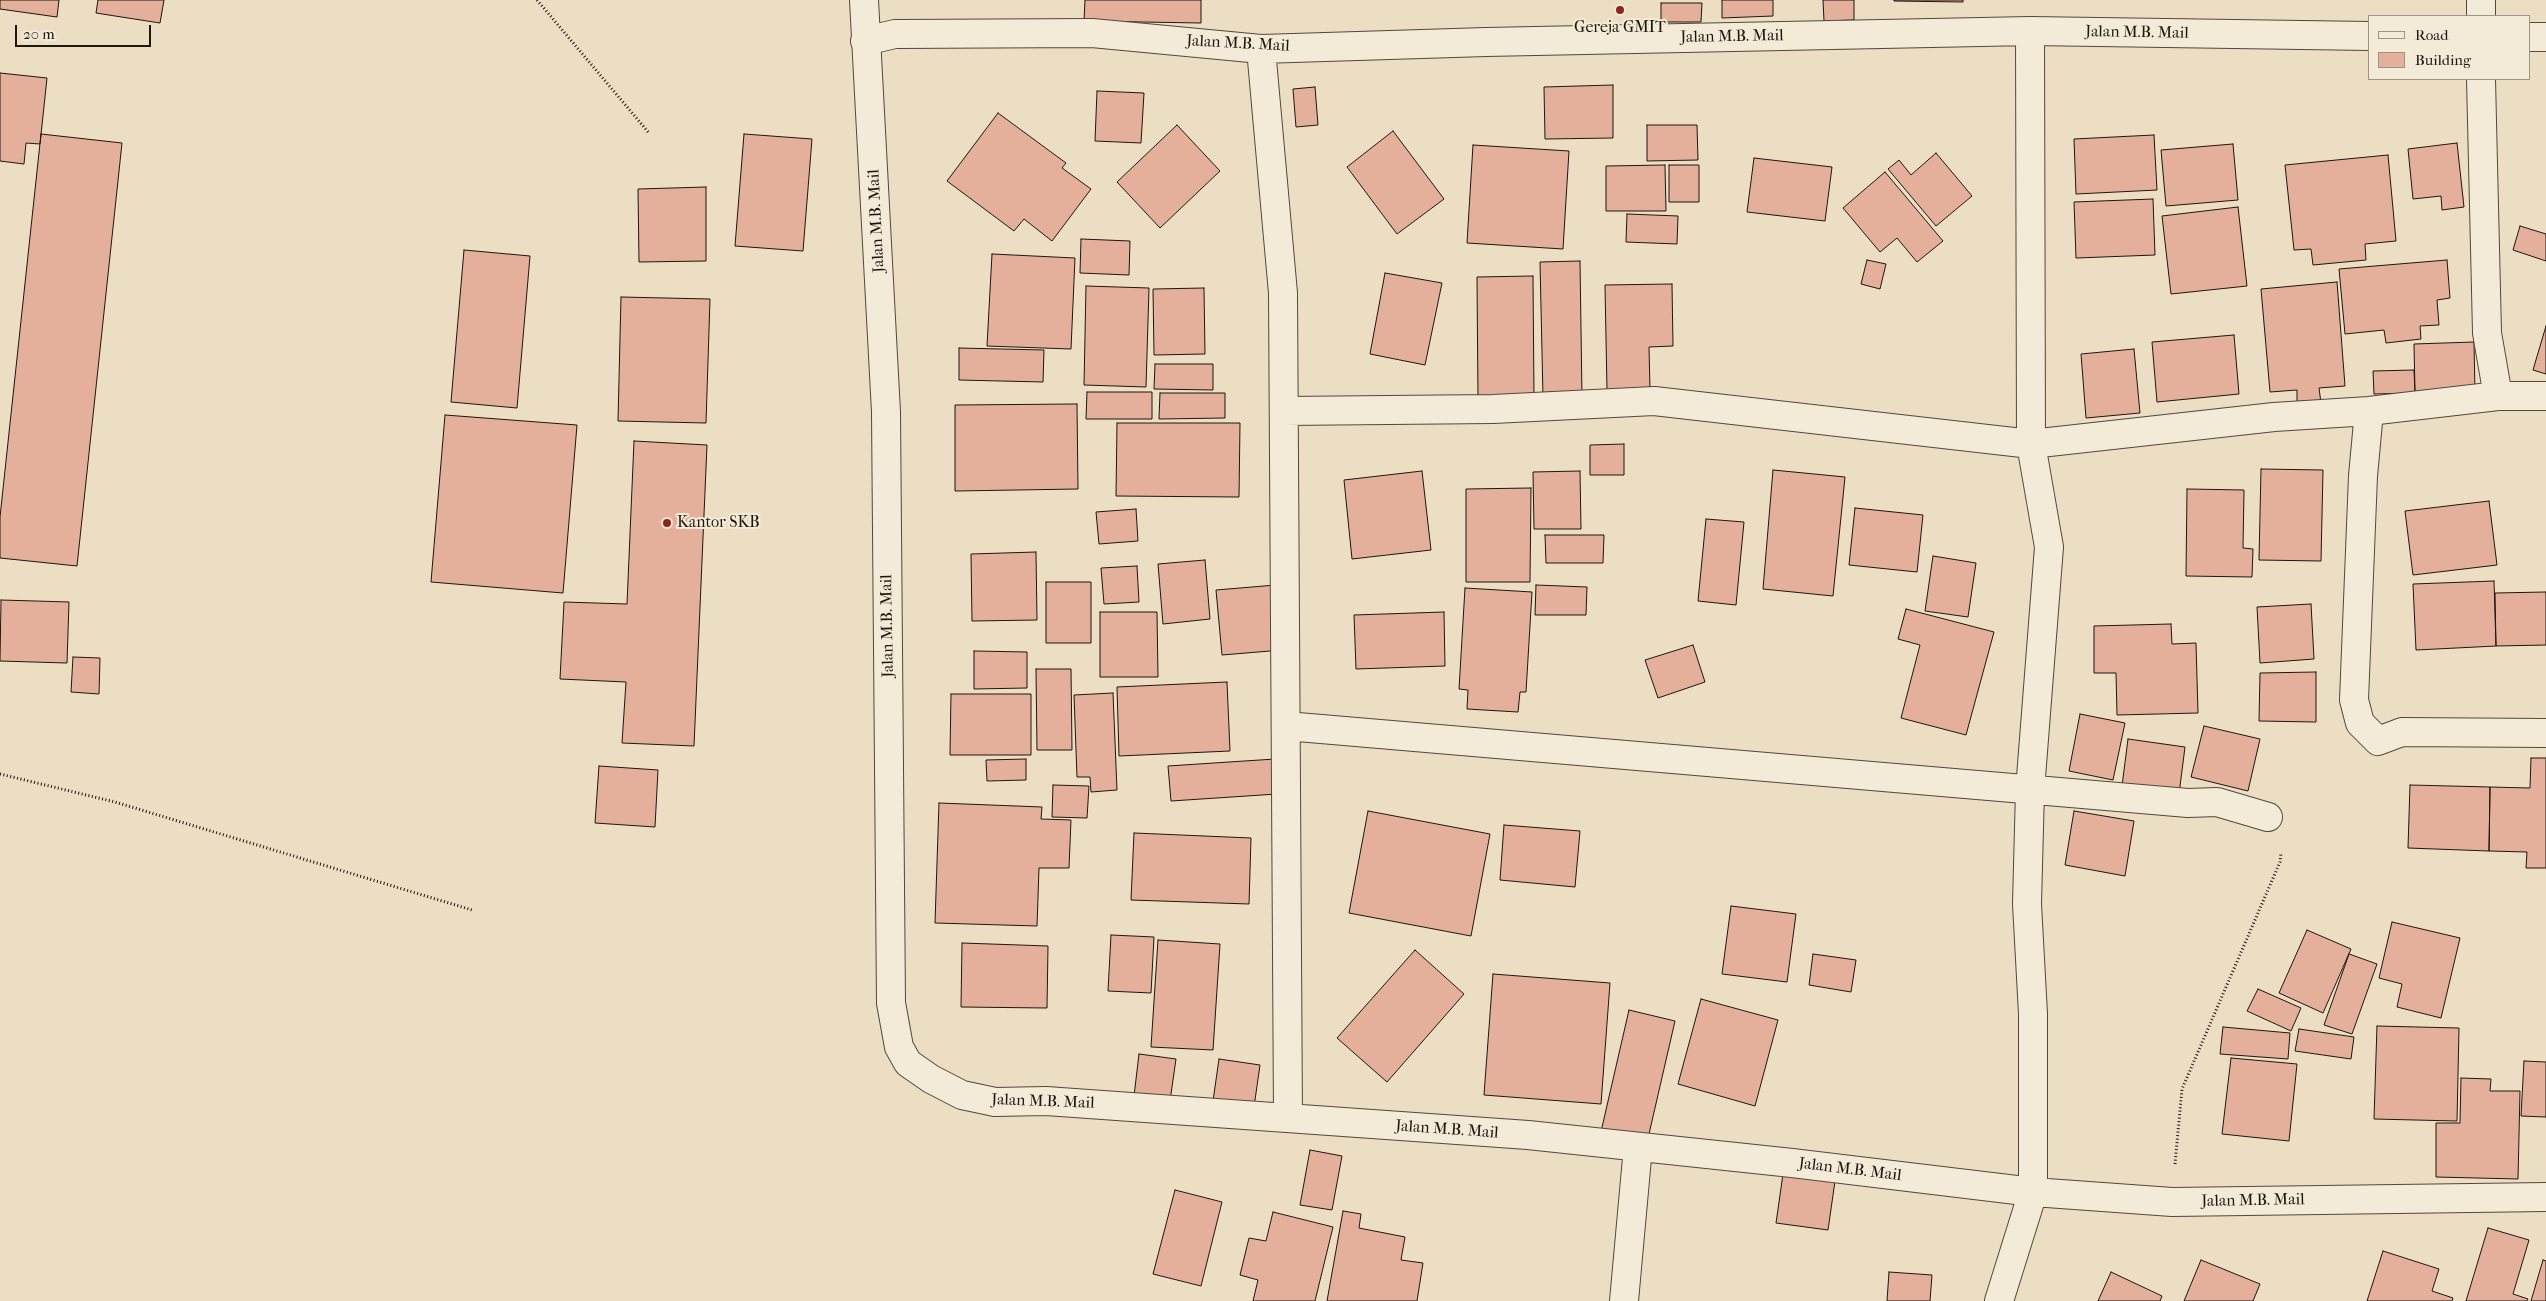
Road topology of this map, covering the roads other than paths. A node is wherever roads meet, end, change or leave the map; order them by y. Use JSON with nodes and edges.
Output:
{"nodes":[{"id":1,"x":864,"y":0,"type":"edge"},
{"id":2,"x":2481,"y":0,"type":"edge"},
{"id":3,"x":2481,"y":15,"type":"edge"},
{"id":4,"x":2030,"y":31,"type":"junction"},
{"id":5,"x":2368,"y":36,"type":"edge"},
{"id":6,"x":2531,"y":37,"type":"edge"},
{"id":7,"x":2546,"y":37,"type":"edge"},
{"id":8,"x":865,"y":41,"type":"junction"},
{"id":9,"x":1261,"y":49,"type":"junction"},
{"id":10,"x":2481,"y":80,"type":"edge"},
{"id":11,"x":2498,"y":396,"type":"junction"},
{"id":12,"x":2546,"y":396,"type":"edge"},
{"id":13,"x":1284,"y":411,"type":"junction"},
{"id":14,"x":2369,"y":411,"type":"junction"},
{"id":15,"x":2031,"y":444,"type":"junction"},
{"id":16,"x":1286,"y":726,"type":"junction"},
{"id":17,"x":2546,"y":733,"type":"edge"},
{"id":18,"x":2030,"y":790,"type":"junction"},
{"id":19,"x":2268,"y":817,"type":"road end"},
{"id":20,"x":1288,"y":1118,"type":"junction"},
{"id":21,"x":1638,"y":1147,"type":"junction"},
{"id":22,"x":2033,"y":1192,"type":"junction"},
{"id":23,"x":2546,"y":1197,"type":"edge"},
{"id":24,"x":1624,"y":1301,"type":"edge"},
{"id":25,"x":2000,"y":1301,"type":"edge"}],
"edges":[{"from":1,"to":8,"type":"street"},
{"from":2,"to":3,"type":"street"},
{"from":4,"to":5,"type":"street","name":"Jalan M.B. Mail"},
{"from":4,"to":9,"type":"street","name":"Jalan M.B. Mail"},
{"from":4,"to":15,"type":"street"},
{"from":6,"to":7,"type":"street"},
{"from":8,"to":9,"type":"street","name":"Jalan M.B. Mail"},
{"from":8,"to":20,"type":"street","name":"Jalan M.B. Mail"},
{"from":9,"to":13,"type":"street"},
{"from":10,"to":11,"type":"street"},
{"from":11,"to":12,"type":"street"},
{"from":11,"to":14,"type":"street"},
{"from":13,"to":15,"type":"street"},
{"from":13,"to":16,"type":"street"},
{"from":14,"to":15,"type":"street"},
{"from":14,"to":17,"type":"street"},
{"from":15,"to":18,"type":"street"},
{"from":16,"to":18,"type":"street"},
{"from":16,"to":20,"type":"street"},
{"from":18,"to":19,"type":"street"},
{"from":18,"to":22,"type":"street"},
{"from":20,"to":21,"type":"street","name":"Jalan M.B. Mail"},
{"from":21,"to":22,"type":"street","name":"Jalan M.B. Mail"},
{"from":21,"to":24,"type":"street"},
{"from":22,"to":23,"type":"street","name":"Jalan M.B. Mail"},
{"from":22,"to":25,"type":"street"}]}
